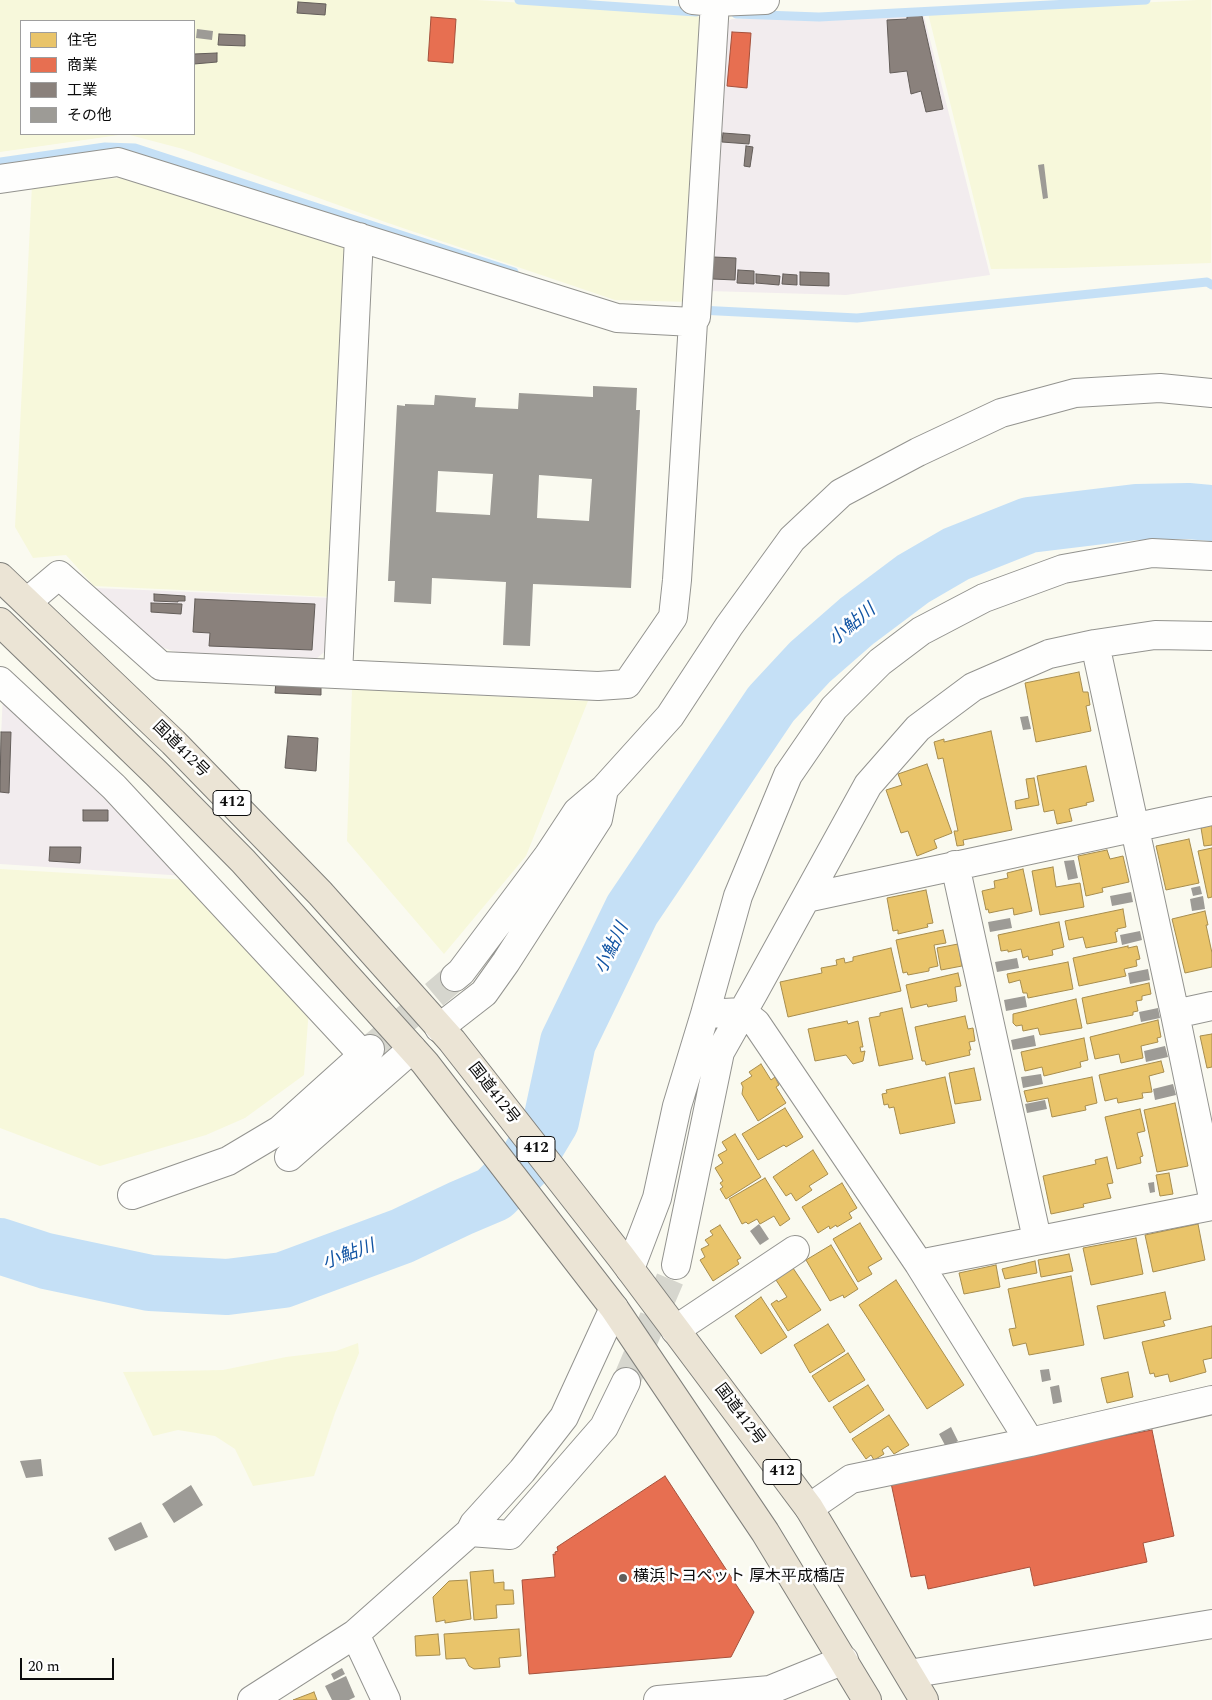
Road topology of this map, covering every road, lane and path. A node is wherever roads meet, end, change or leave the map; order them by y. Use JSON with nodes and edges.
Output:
{"nodes":[{"id":1,"x":765,"y":0,"type":"edge"},
{"id":2,"x":709,"y":8,"type":"edge"},
{"id":3,"x":0,"y":179,"type":"edge"},
{"id":4,"x":359,"y":237,"type":"junction"},
{"id":5,"x":695,"y":312,"type":"junction"},
{"id":6,"x":1212,"y":393,"type":"edge"},
{"id":7,"x":1212,"y":556,"type":"edge"},
{"id":8,"x":0,"y":577,"type":"edge"},
{"id":9,"x":27,"y":602,"type":"junction"},
{"id":10,"x":0,"y":622,"type":"edge"},
{"id":11,"x":1212,"y":636,"type":"edge"},
{"id":12,"x":1095,"y":644,"type":"junction"},
{"id":13,"x":338,"y":674,"type":"junction"},
{"id":14,"x":0,"y":681,"type":"edge"},
{"id":15,"x":604,"y":790,"type":"junction"},
{"id":16,"x":1212,"y":811,"type":"edge"},
{"id":17,"x":1134,"y":828,"type":"junction"},
{"id":18,"x":955,"y":865,"type":"junction"},
{"id":19,"x":806,"y":898,"type":"junction"},
{"id":20,"x":455,"y":977,"type":"tunnel mouth"},
{"id":21,"x":1212,"y":1006,"type":"edge"},
{"id":22,"x":742,"y":1012,"type":"junction"},
{"id":23,"x":706,"y":1014,"type":"junction"},
{"id":24,"x":1175,"y":1014,"type":"junction"},
{"id":25,"x":446,"y":1035,"type":"junction"},
{"id":26,"x":418,"y":1056,"type":"junction"},
{"id":27,"x":289,"y":1157,"type":"dead end"},
{"id":28,"x":1212,"y":1193,"type":"edge"},
{"id":29,"x":132,"y":1195,"type":"dead end"},
{"id":30,"x":1212,"y":1206,"type":"edge"},
{"id":31,"x":1037,"y":1239,"type":"junction"},
{"id":32,"x":795,"y":1250,"type":"dead end"},
{"id":33,"x":625,"y":1263,"type":"junction"},
{"id":34,"x":919,"y":1264,"type":"junction"},
{"id":35,"x":676,"y":1265,"type":"tunnel mouth"},
{"id":36,"x":610,"y":1302,"type":"junction"},
{"id":37,"x":676,"y":1330,"type":"junction"},
{"id":38,"x":626,"y":1382,"type":"tunnel mouth"},
{"id":39,"x":1212,"y":1400,"type":"edge"},
{"id":40,"x":1030,"y":1442,"type":"junction"},
{"id":41,"x":809,"y":1508,"type":"junction"},
{"id":42,"x":470,"y":1532,"type":"junction"},
{"id":43,"x":1212,"y":1624,"type":"edge"},
{"id":44,"x":355,"y":1634,"type":"junction"},
{"id":45,"x":844,"y":1660,"type":"junction"},
{"id":46,"x":909,"y":1674,"type":"junction"},
{"id":47,"x":252,"y":1700,"type":"edge"},
{"id":48,"x":386,"y":1700,"type":"edge"},
{"id":49,"x":658,"y":1700,"type":"edge"},
{"id":50,"x":868,"y":1700,"type":"edge"},
{"id":51,"x":924,"y":1700,"type":"edge"}],
"edges":[{"from":1,"to":2,"type":"street"},
{"from":2,"to":5,"type":"street"},
{"from":3,"to":4,"type":"street"},
{"from":4,"to":5,"type":"street"},
{"from":4,"to":13,"type":"street"},
{"from":5,"to":13,"type":"street"},
{"from":6,"to":15,"type":"street"},
{"from":7,"to":23,"type":"street"},
{"from":8,"to":9,"type":"highway","name":"国道412号","number":"412"},
{"from":9,"to":13,"type":"street"},
{"from":9,"to":25,"type":"highway","name":"国道412号","number":"412"},
{"from":10,"to":26,"type":"highway","name":"国道412号","number":"412"},
{"from":11,"to":12,"type":"street"},
{"from":12,"to":17,"type":"street"},
{"from":12,"to":19,"type":"street"},
{"from":14,"to":29,"type":"street"},
{"from":15,"to":20,"type":"street"},
{"from":15,"to":25,"type":"street"},
{"from":16,"to":17,"type":"street"},
{"from":17,"to":18,"type":"street"},
{"from":17,"to":24,"type":"street"},
{"from":18,"to":19,"type":"street"},
{"from":18,"to":31,"type":"street"},
{"from":19,"to":22,"type":"street"},
{"from":21,"to":24,"type":"street"},
{"from":22,"to":23,"type":"street"},
{"from":22,"to":34,"type":"street"},
{"from":22,"to":35,"type":"street"},
{"from":23,"to":33,"type":"street"},
{"from":24,"to":28,"type":"street"},
{"from":25,"to":33,"type":"highway","name":"国道412号","number":"412"},
{"from":26,"to":27,"type":"street"},
{"from":26,"to":36,"type":"highway","name":"国道412号","number":"412"},
{"from":30,"to":31,"type":"street"},
{"from":31,"to":34,"type":"street"},
{"from":32,"to":37,"type":"street"},
{"from":33,"to":37,"type":"highway","name":"国道412号","number":"412"},
{"from":34,"to":40,"type":"street"},
{"from":36,"to":42,"type":"street"},
{"from":36,"to":45,"type":"highway","name":"国道412号","number":"412"},
{"from":37,"to":41,"type":"highway","name":"国道412号","number":"412"},
{"from":38,"to":42,"type":"street"},
{"from":39,"to":40,"type":"street"},
{"from":40,"to":41,"type":"street"},
{"from":41,"to":46,"type":"highway","name":"国道412号","number":"412"},
{"from":42,"to":44,"type":"street"},
{"from":43,"to":46,"type":"street"},
{"from":44,"to":47,"type":"street"},
{"from":44,"to":48,"type":"street"},
{"from":45,"to":49,"type":"street"},
{"from":45,"to":50,"type":"highway","name":"国道412号","number":"412"},
{"from":46,"to":51,"type":"highway","name":"国道412号","number":"412"}]}
